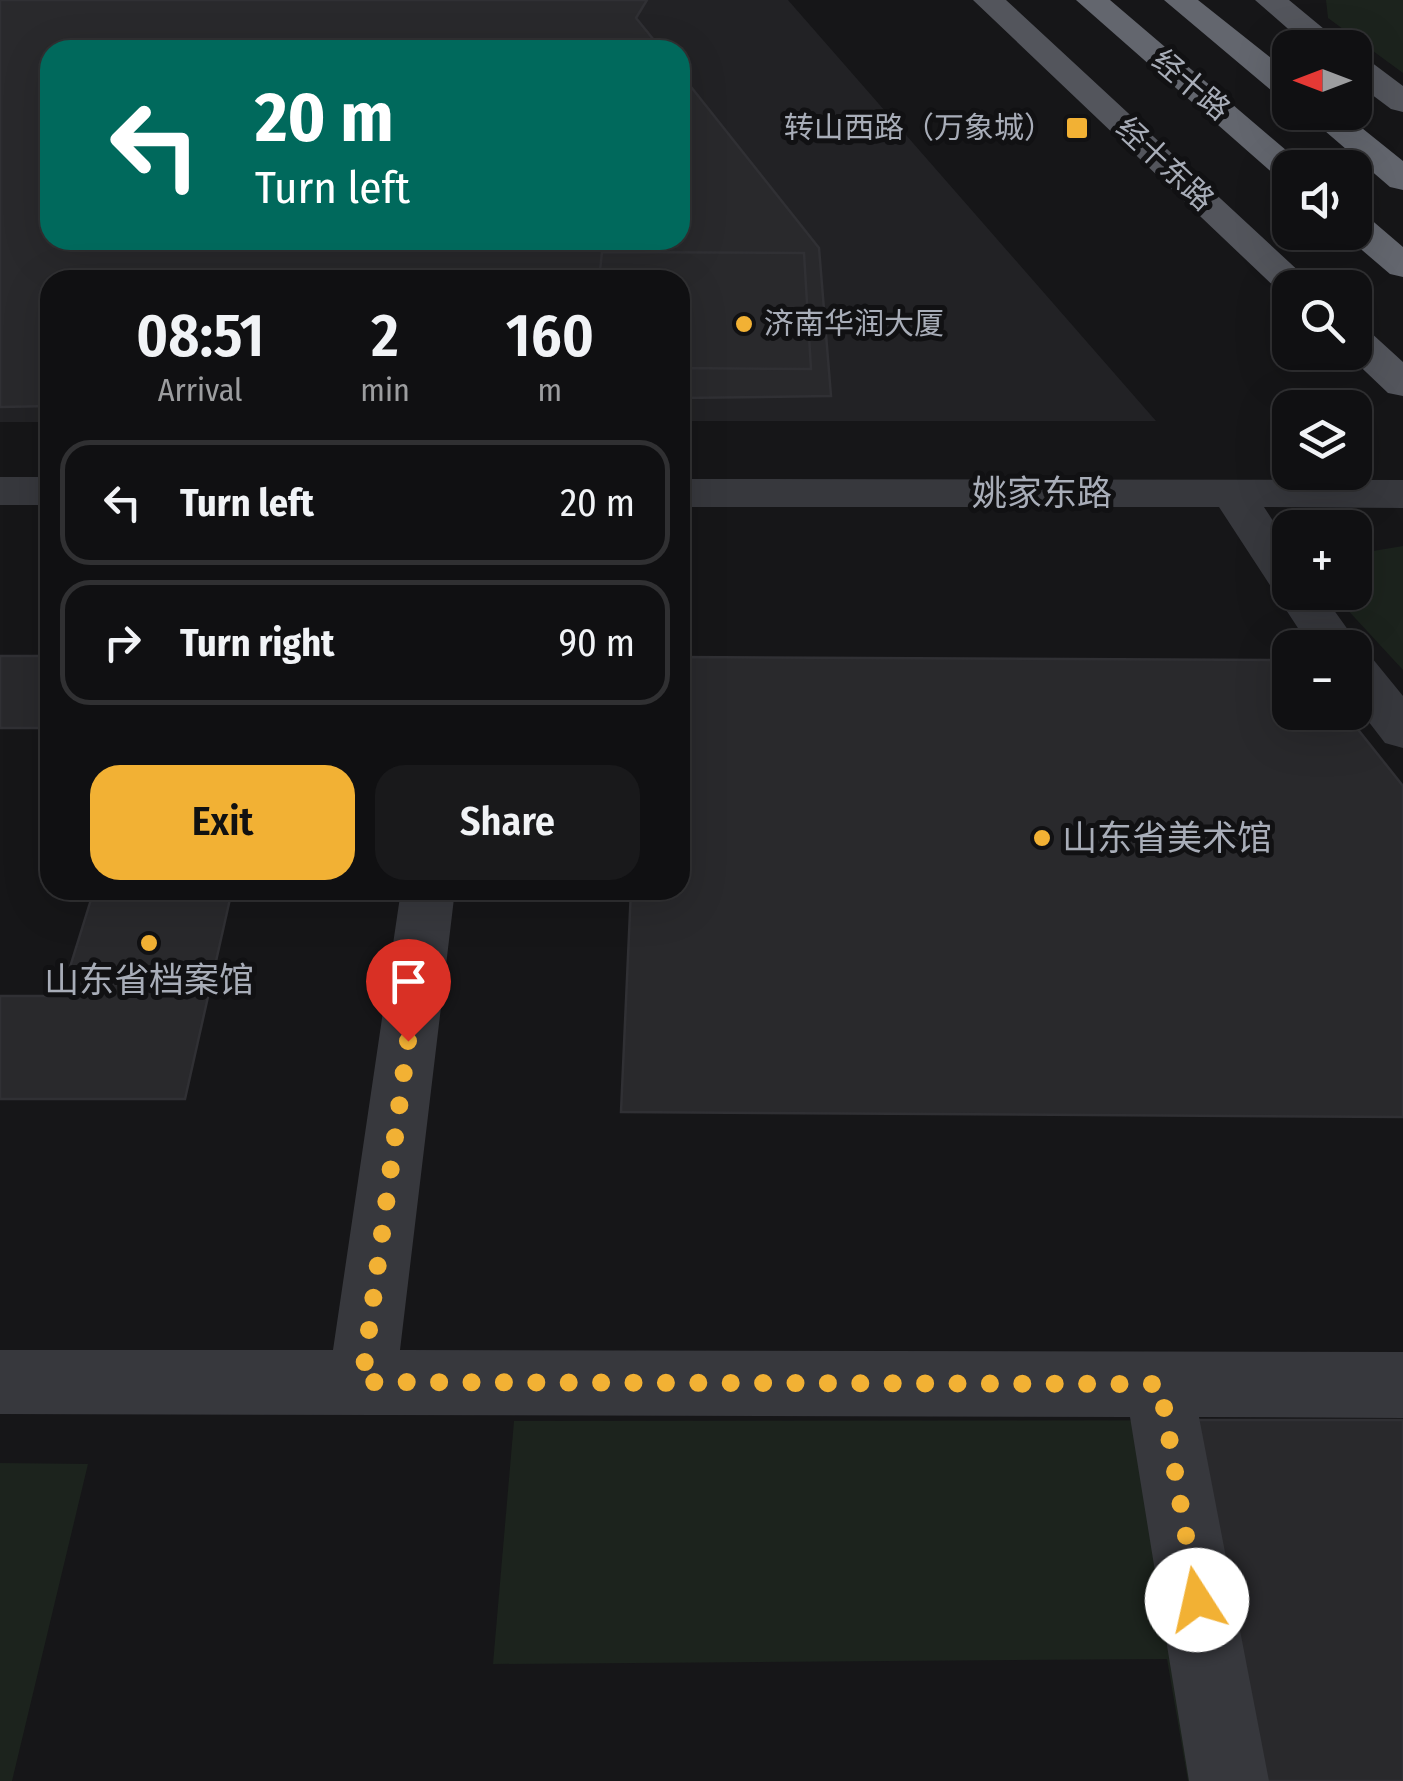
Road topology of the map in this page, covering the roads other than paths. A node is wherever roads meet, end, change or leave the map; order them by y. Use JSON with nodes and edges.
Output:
{"nodes":[{"id":1,"x":988,"y":0,"type":"edge"},
{"id":2,"x":1092,"y":0,"type":"edge"},
{"id":3,"x":1179,"y":0,"type":"edge"},
{"id":4,"x":1271,"y":1,"type":"edge"},
{"id":5,"x":1309,"y":30,"type":"edge"},
{"id":6,"x":1272,"y":74,"type":"edge"},
{"id":7,"x":1372,"y":79,"type":"edge"},
{"id":8,"x":1403,"y":102,"type":"edge"},
{"id":9,"x":1342,"y":130,"type":"edge"},
{"id":10,"x":1272,"y":155,"type":"edge"},
{"id":11,"x":1403,"y":179,"type":"edge"},
{"id":12,"x":1372,"y":240,"type":"edge"},
{"id":13,"x":1403,"y":266,"type":"edge"},
{"id":14,"x":1279,"y":270,"type":"edge"},
{"id":15,"x":1372,"y":356,"type":"edge"},
{"id":16,"x":1403,"y":384,"type":"edge"},
{"id":17,"x":0,"y":491,"type":"edge"},
{"id":18,"x":40,"y":492,"type":"edge"},
{"id":19,"x":690,"y":492,"type":"edge"},
{"id":20,"x":1232,"y":493,"type":"junction"},
{"id":21,"x":1403,"y":494,"type":"edge"},
{"id":22,"x":1272,"y":555,"type":"edge"},
{"id":23,"x":1372,"y":691,"type":"edge"},
{"id":24,"x":1403,"y":730,"type":"edge"},
{"id":25,"x":427,"y":900,"type":"edge"},
{"id":26,"x":0,"y":1382,"type":"edge"},
{"id":27,"x":362,"y":1382,"type":"junction"},
{"id":28,"x":1160,"y":1384,"type":"junction"},
{"id":29,"x":1403,"y":1384,"type":"edge"},
{"id":30,"x":1229,"y":1781,"type":"edge"}],
"edges":[{"from":1,"to":14,"type":"main road","name":"经十东路"},
{"from":2,"to":10,"type":"highway","name":"经十路"},
{"from":3,"to":6,"type":"highway","name":"经十路"},
{"from":4,"to":5,"type":"main road"},
{"from":7,"to":8,"type":"main road"},
{"from":9,"to":11,"type":"highway"},
{"from":12,"to":13,"type":"highway"},
{"from":15,"to":16,"type":"main road"},
{"from":17,"to":18,"type":"street"},
{"from":19,"to":20,"type":"street","name":"姚家东路"},
{"from":20,"to":21,"type":"street","name":"姚家东路"},
{"from":20,"to":22,"type":"street"},
{"from":23,"to":24,"type":"street"},
{"from":25,"to":27,"type":"street"},
{"from":26,"to":27,"type":"street"},
{"from":27,"to":28,"type":"street"},
{"from":28,"to":29,"type":"street"},
{"from":28,"to":30,"type":"street"}]}
